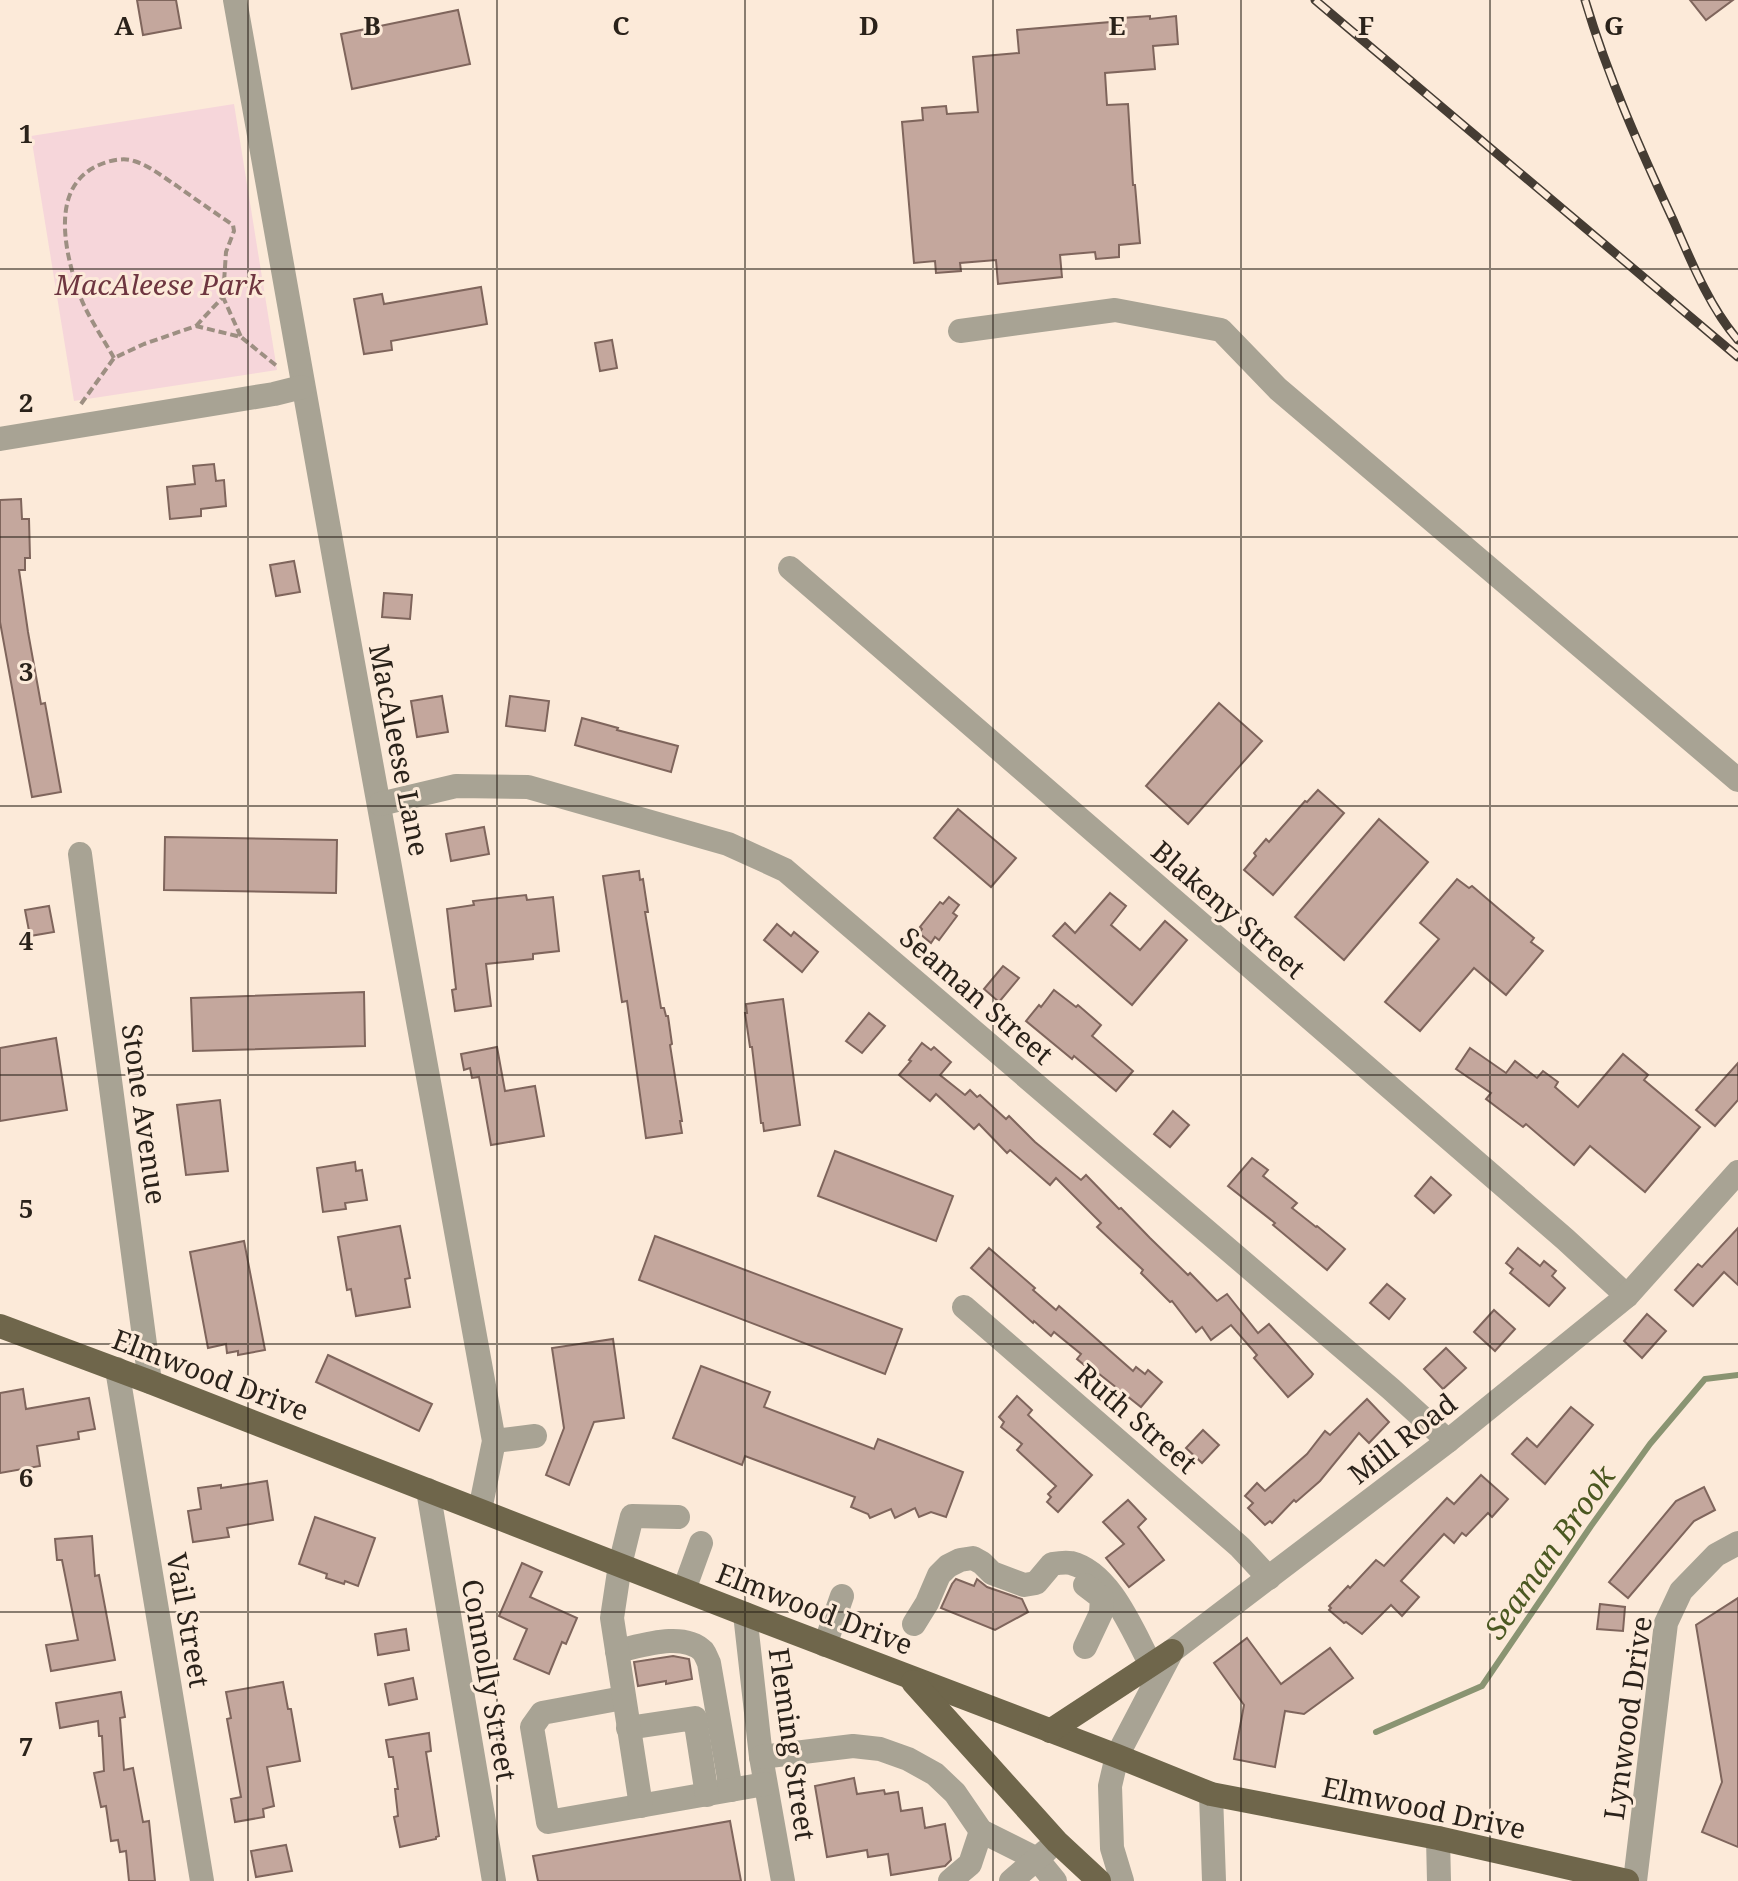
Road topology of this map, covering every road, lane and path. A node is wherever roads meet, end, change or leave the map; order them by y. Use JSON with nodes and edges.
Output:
{"nodes":[{"id":1,"x":235,"y":0,"type":"edge"},
{"id":2,"x":223,"y":297,"type":"junction"},
{"id":3,"x":196,"y":326,"type":"junction"},
{"id":4,"x":960,"y":331,"type":"dead end"},
{"id":5,"x":241,"y":337,"type":"junction"},
{"id":6,"x":114,"y":358,"type":"junction"},
{"id":7,"x":300,"y":377,"type":"junction"},
{"id":8,"x":78,"y":426,"type":"junction"},
{"id":9,"x":0,"y":439,"type":"edge"},
{"id":10,"x":790,"y":568,"type":"dead end"},
{"id":11,"x":1738,"y":780,"type":"edge"},
{"id":12,"x":380,"y":804,"type":"junction"},
{"id":13,"x":80,"y":854,"type":"dead end"},
{"id":14,"x":1738,"y":1172,"type":"edge"},
{"id":15,"x":1627,"y":1296,"type":"junction"},
{"id":16,"x":964,"y":1307,"type":"dead end"},
{"id":17,"x":0,"y":1326,"type":"edge"},
{"id":18,"x":117,"y":1369,"type":"junction"},
{"id":19,"x":150,"y":1382,"type":"junction"},
{"id":20,"x":535,"y":1436,"type":"dead end"},
{"id":21,"x":494,"y":1441,"type":"junction"},
{"id":22,"x":1448,"y":1441,"type":"junction"},
{"id":23,"x":428,"y":1490,"type":"junction"},
{"id":24,"x":480,"y":1510,"type":"junction"},
{"id":25,"x":678,"y":1517,"type":"dead end"},
{"id":26,"x":701,"y":1543,"type":"dead end"},
{"id":27,"x":1738,"y":1543,"type":"edge"},
{"id":28,"x":1052,"y":1564,"type":"junction"},
{"id":29,"x":620,"y":1565,"type":"junction"},
{"id":30,"x":1269,"y":1578,"type":"junction"},
{"id":31,"x":684,"y":1590,"type":"junction"},
{"id":32,"x":842,"y":1596,"type":"dead end"},
{"id":33,"x":745,"y":1614,"type":"junction"},
{"id":34,"x":914,"y":1624,"type":"dead end"},
{"id":35,"x":825,"y":1645,"type":"junction"},
{"id":36,"x":1085,"y":1647,"type":"dead end"},
{"id":37,"x":617,"y":1651,"type":"junction"},
{"id":38,"x":1172,"y":1651,"type":"junction"},
{"id":39,"x":1151,"y":1665,"type":"junction"},
{"id":40,"x":908,"y":1677,"type":"junction"},
{"id":41,"x":623,"y":1698,"type":"junction"},
{"id":42,"x":628,"y":1728,"type":"junction"},
{"id":43,"x":1050,"y":1731,"type":"junction"},
{"id":44,"x":1117,"y":1756,"type":"junction"},
{"id":45,"x":761,"y":1757,"type":"junction"},
{"id":46,"x":765,"y":1784,"type":"junction"},
{"id":47,"x":731,"y":1790,"type":"junction"},
{"id":48,"x":1211,"y":1794,"type":"junction"},
{"id":49,"x":707,"y":1795,"type":"junction"},
{"id":50,"x":641,"y":1806,"type":"junction"},
{"id":51,"x":981,"y":1831,"type":"junction"},
{"id":52,"x":1438,"y":1838,"type":"junction"},
{"id":53,"x":1057,"y":1842,"type":"junction"},
{"id":54,"x":1037,"y":1859,"type":"junction"},
{"id":55,"x":202,"y":1881,"type":"edge"},
{"id":56,"x":494,"y":1881,"type":"edge"},
{"id":57,"x":783,"y":1881,"type":"edge"},
{"id":58,"x":950,"y":1881,"type":"edge"},
{"id":59,"x":1011,"y":1881,"type":"edge"},
{"id":60,"x":1055,"y":1881,"type":"edge"},
{"id":61,"x":1099,"y":1881,"type":"edge"},
{"id":62,"x":1122,"y":1881,"type":"edge"},
{"id":63,"x":1214,"y":1881,"type":"edge"},
{"id":64,"x":1439,"y":1881,"type":"edge"},
{"id":65,"x":1627,"y":1881,"type":"edge"},
{"id":66,"x":1635,"y":1881,"type":"edge"}],
"edges":[{"from":1,"to":7,"type":"street","name":"MacAleese Lane"},
{"from":2,"to":3,"type":"path"},
{"from":2,"to":5,"type":"path"},
{"from":2,"to":6,"type":"path"},
{"from":3,"to":5,"type":"path"},
{"from":3,"to":6,"type":"path"},
{"from":4,"to":11,"type":"street"},
{"from":5,"to":7,"type":"path"},
{"from":6,"to":8,"type":"path"},
{"from":7,"to":8,"type":"street"},
{"from":7,"to":12,"type":"street","name":"MacAleese Lane"},
{"from":8,"to":9,"type":"street"},
{"from":10,"to":15,"type":"street","name":"Blakeny Street"},
{"from":12,"to":21,"type":"street","name":"MacAleese Lane"},
{"from":12,"to":22,"type":"street","name":"Seaman Street"},
{"from":13,"to":19,"type":"street","name":"Stone Avenue"},
{"from":14,"to":15,"type":"street","name":"Mill Road"},
{"from":15,"to":22,"type":"street","name":"Mill Road"},
{"from":16,"to":30,"type":"street","name":"Ruth Street"},
{"from":17,"to":18,"type":"main road","name":"Elmwood Drive"},
{"from":18,"to":19,"type":"main road","name":"Elmwood Drive"},
{"from":18,"to":55,"type":"street","name":"Vail Street"},
{"from":19,"to":23,"type":"main road","name":"Elmwood Drive"},
{"from":20,"to":21,"type":"street"},
{"from":21,"to":24,"type":"street","name":"MacAleese Lane"},
{"from":22,"to":30,"type":"street","name":"Mill Road"},
{"from":23,"to":24,"type":"main road","name":"Elmwood Drive"},
{"from":23,"to":56,"type":"street","name":"Connolly Street"},
{"from":24,"to":29,"type":"main road","name":"Elmwood Drive"},
{"from":25,"to":29,"type":"street"},
{"from":26,"to":31,"type":"street"},
{"from":27,"to":66,"type":"street","name":"Lynwood Drive"},
{"from":28,"to":34,"type":"street"},
{"from":28,"to":36,"type":"street"},
{"from":28,"to":39,"type":"street"},
{"from":29,"to":31,"type":"main road","name":"Elmwood Drive"},
{"from":29,"to":37,"type":"street"},
{"from":30,"to":38,"type":"street","name":"Mill Road"},
{"from":31,"to":33,"type":"main road","name":"Elmwood Drive"},
{"from":32,"to":35,"type":"street"},
{"from":33,"to":35,"type":"main road","name":"Elmwood Drive"},
{"from":33,"to":45,"type":"street","name":"Fleming Street"},
{"from":35,"to":40,"type":"main road","name":"Elmwood Drive"},
{"from":37,"to":41,"type":"street"},
{"from":37,"to":47,"type":"street"},
{"from":38,"to":39,"type":"main road"},
{"from":38,"to":44,"type":"street","name":"Mill Road"},
{"from":39,"to":43,"type":"main road"},
{"from":40,"to":43,"type":"main road","name":"Elmwood Drive"},
{"from":40,"to":53,"type":"main road"},
{"from":41,"to":42,"type":"street"},
{"from":41,"to":50,"type":"street"},
{"from":42,"to":49,"type":"street"},
{"from":42,"to":50,"type":"street"},
{"from":43,"to":44,"type":"main road","name":"Elmwood Drive"},
{"from":44,"to":48,"type":"main road","name":"Elmwood Drive"},
{"from":44,"to":62,"type":"street","name":"Mill Road"},
{"from":45,"to":46,"type":"street","name":"Fleming Street"},
{"from":45,"to":51,"type":"street"},
{"from":46,"to":47,"type":"street"},
{"from":46,"to":57,"type":"street","name":"Fleming Street"},
{"from":47,"to":49,"type":"street"},
{"from":48,"to":52,"type":"main road","name":"Elmwood Drive"},
{"from":48,"to":63,"type":"street"},
{"from":49,"to":50,"type":"street"},
{"from":51,"to":54,"type":"street"},
{"from":51,"to":58,"type":"street"},
{"from":52,"to":64,"type":"street"},
{"from":52,"to":65,"type":"main road","name":"Elmwood Drive"},
{"from":53,"to":54,"type":"street"},
{"from":53,"to":61,"type":"main road"},
{"from":54,"to":59,"type":"street"},
{"from":54,"to":60,"type":"street"}]}
